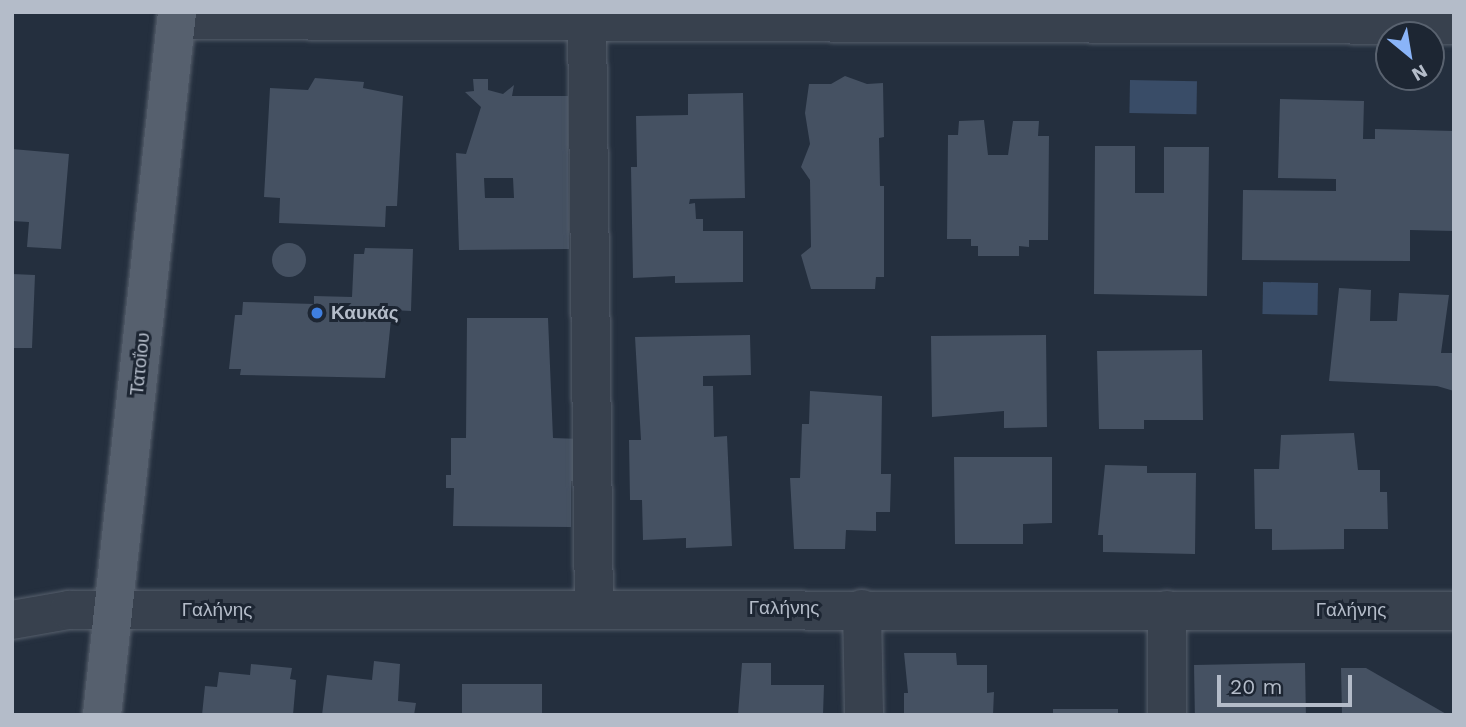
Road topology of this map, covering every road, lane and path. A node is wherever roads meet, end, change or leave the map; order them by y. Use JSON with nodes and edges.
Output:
{"nodes":[{"id":1,"x":177,"y":16,"type":"edge"},
{"id":2,"x":587,"y":21,"type":"junction"},
{"id":3,"x":1454,"y":25,"type":"edge"},
{"id":4,"x":594,"y":608,"type":"junction"},
{"id":5,"x":862,"y":609,"type":"junction"},
{"id":6,"x":1167,"y":610,"type":"junction"},
{"id":7,"x":113,"y":611,"type":"junction"},
{"id":8,"x":1454,"y":611,"type":"edge"},
{"id":9,"x":12,"y":620,"type":"edge"},
{"id":10,"x":102,"y":715,"type":"edge"},
{"id":11,"x":864,"y":715,"type":"edge"},
{"id":12,"x":1167,"y":715,"type":"edge"}],
"edges":[{"from":1,"to":2,"type":"street"},
{"from":1,"to":7,"type":"main road","name":"Τατοΐου"},
{"from":2,"to":3,"type":"street"},
{"from":2,"to":4,"type":"street"},
{"from":4,"to":5,"type":"street","name":"Γαλήνης"},
{"from":4,"to":7,"type":"street","name":"Γαλήνης"},
{"from":5,"to":6,"type":"street","name":"Γαλήνης"},
{"from":5,"to":11,"type":"street"},
{"from":6,"to":8,"type":"street","name":"Γαλήνης"},
{"from":6,"to":12,"type":"street"},
{"from":7,"to":9,"type":"street","name":"Γαλήνης"},
{"from":7,"to":10,"type":"main road","name":"Τατοΐου"}]}
